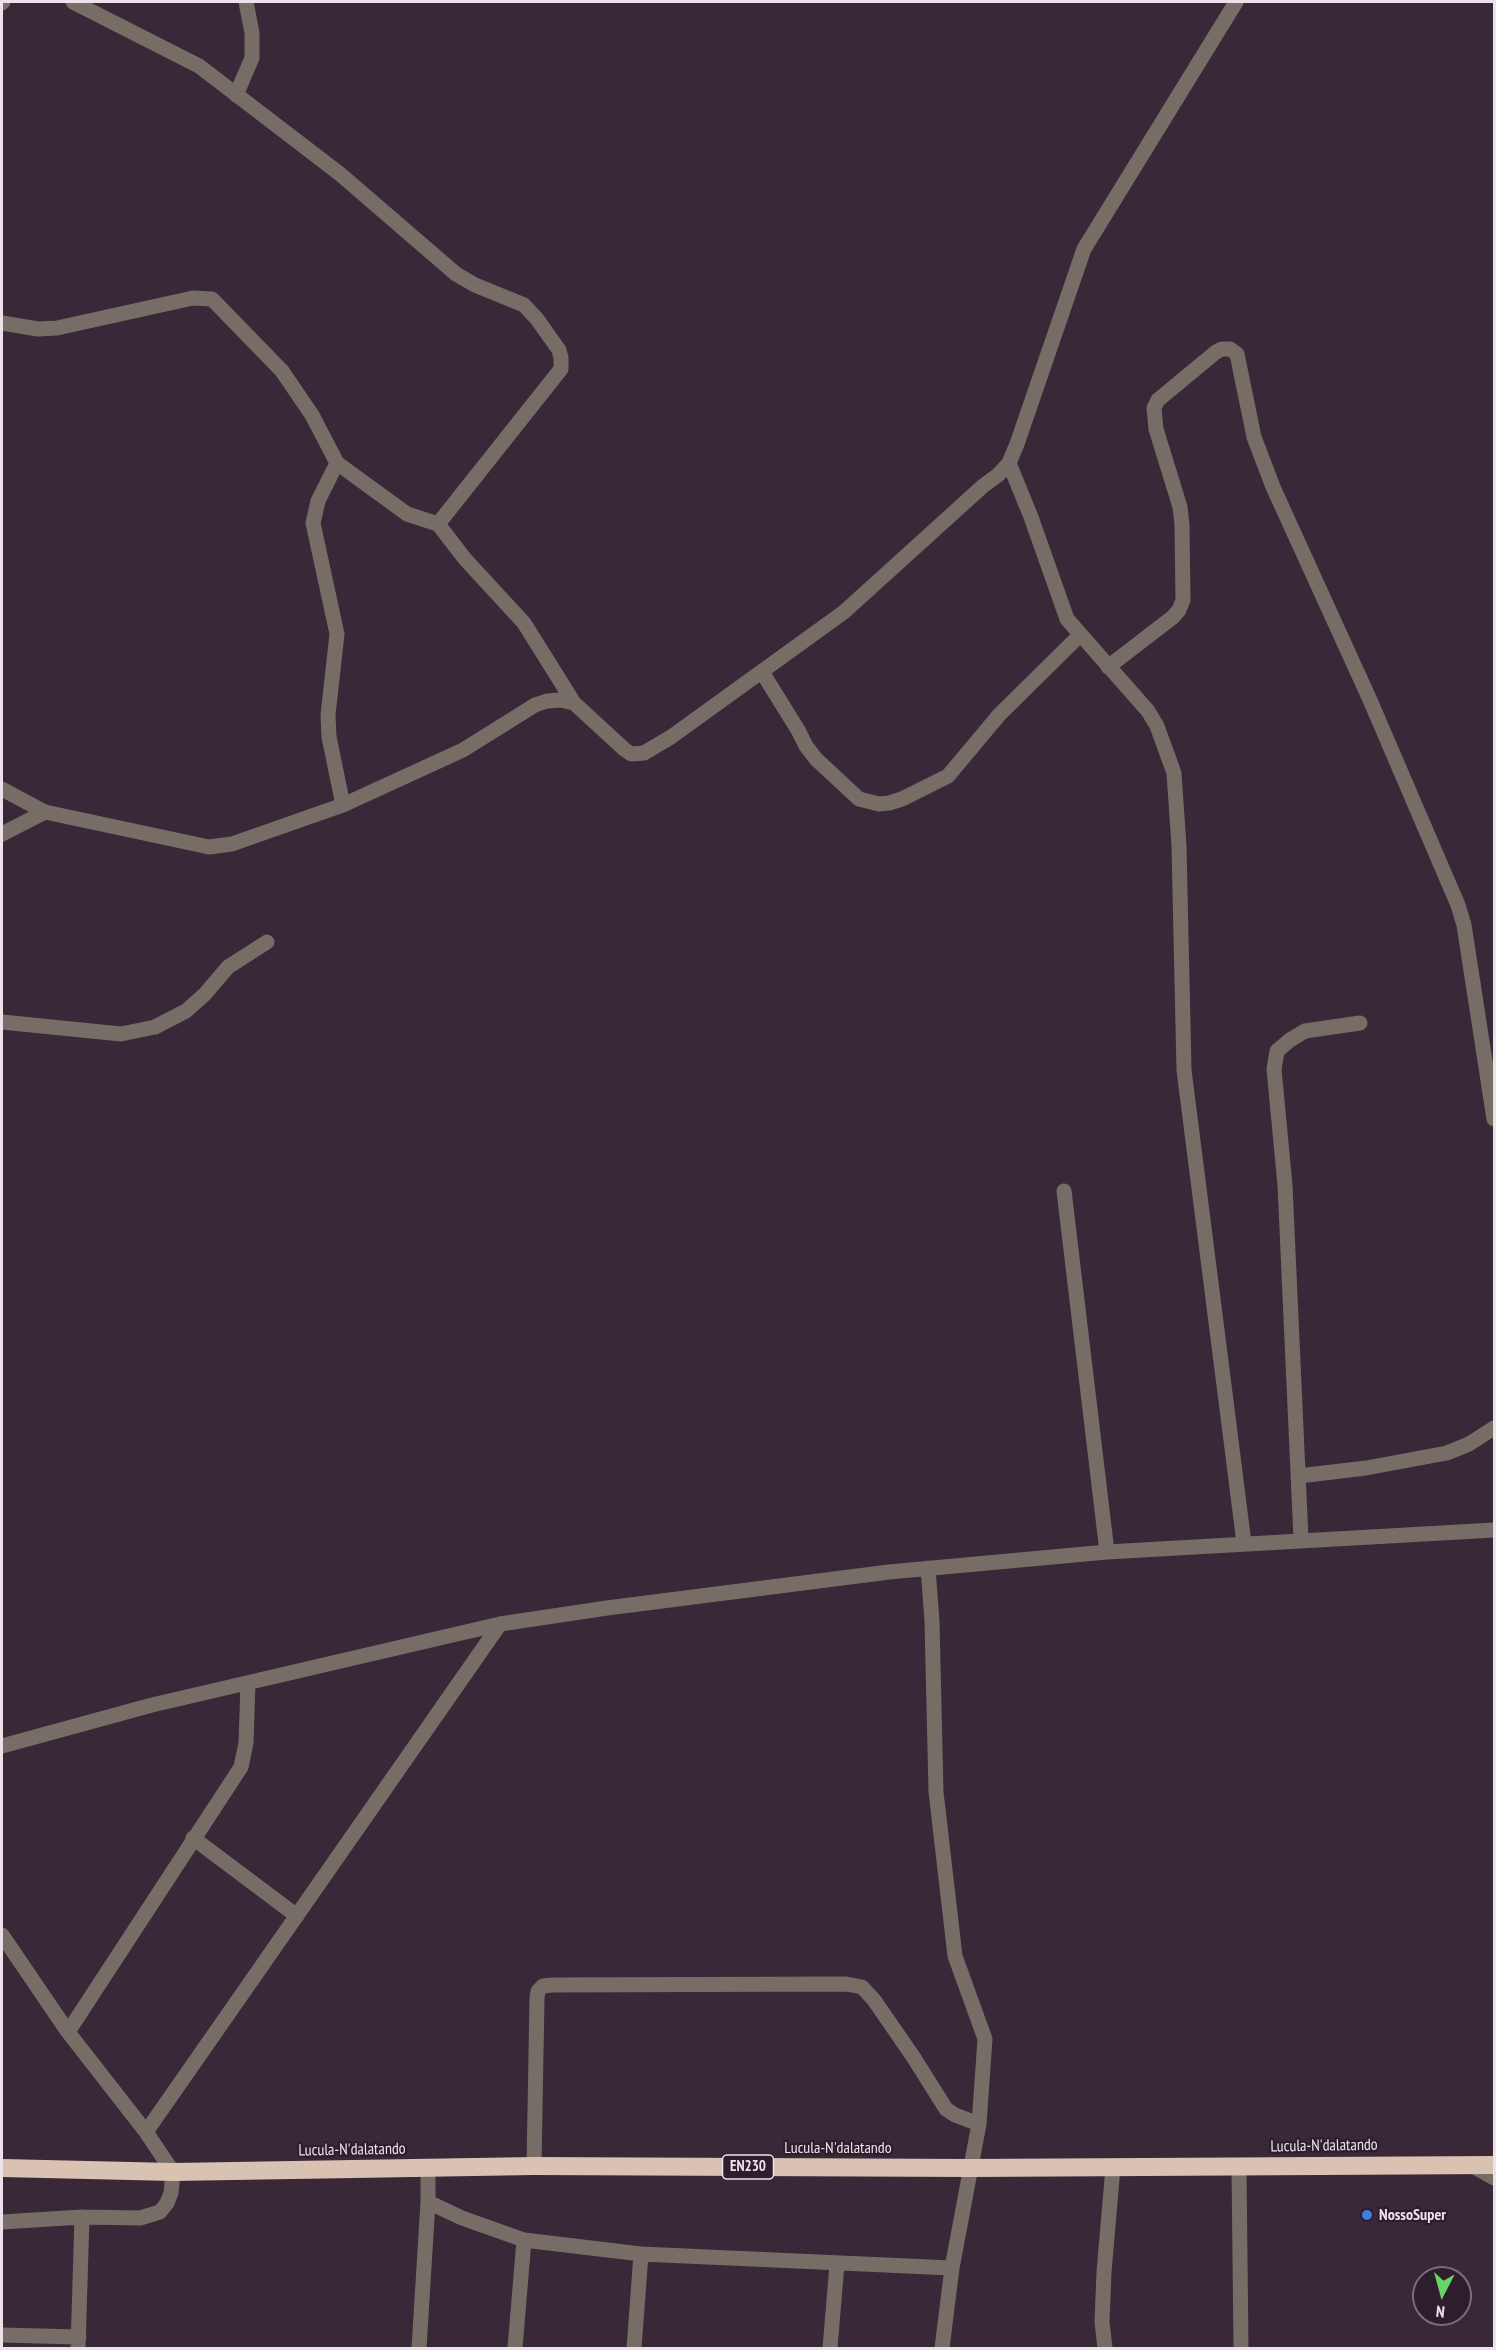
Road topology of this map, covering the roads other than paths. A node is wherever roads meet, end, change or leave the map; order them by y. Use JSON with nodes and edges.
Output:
{"nodes":[{"id":1,"x":73,"y":2,"type":"edge"},
{"id":2,"x":246,"y":2,"type":"edge"},
{"id":3,"x":1236,"y":2,"type":"edge"},
{"id":4,"x":236,"y":95,"type":"junction"},
{"id":5,"x":2,"y":323,"type":"edge"},
{"id":6,"x":337,"y":463,"type":"junction"},
{"id":7,"x":1009,"y":463,"type":"junction"},
{"id":8,"x":438,"y":524,"type":"junction"},
{"id":9,"x":1080,"y":635,"type":"junction"},
{"id":10,"x":1108,"y":667,"type":"junction"},
{"id":11,"x":762,"y":672,"type":"junction"},
{"id":12,"x":574,"y":703,"type":"junction"},
{"id":13,"x":2,"y":789,"type":"edge"},
{"id":14,"x":343,"y":805,"type":"junction"},
{"id":15,"x":45,"y":812,"type":"junction"},
{"id":16,"x":2,"y":834,"type":"edge"},
{"id":17,"x":267,"y":942,"type":"dead end"},
{"id":18,"x":2,"y":1023,"type":"edge"},
{"id":19,"x":1360,"y":1023,"type":"dead end"},
{"id":20,"x":1494,"y":1119,"type":"edge"},
{"id":21,"x":1064,"y":1191,"type":"dead end"},
{"id":22,"x":1494,"y":1428,"type":"edge"},
{"id":23,"x":1299,"y":1476,"type":"junction"},
{"id":24,"x":1494,"y":1530,"type":"edge"},
{"id":25,"x":1301,"y":1539,"type":"junction"},
{"id":26,"x":1244,"y":1543,"type":"junction"},
{"id":27,"x":1107,"y":1552,"type":"junction"},
{"id":28,"x":928,"y":1568,"type":"junction"},
{"id":29,"x":500,"y":1624,"type":"junction"},
{"id":30,"x":248,"y":1683,"type":"junction"},
{"id":31,"x":2,"y":1746,"type":"edge"},
{"id":32,"x":193,"y":1839,"type":"junction"},
{"id":33,"x":297,"y":1916,"type":"junction"},
{"id":34,"x":2,"y":1935,"type":"edge"},
{"id":35,"x":68,"y":2032,"type":"junction"},
{"id":36,"x":979,"y":2124,"type":"junction"},
{"id":37,"x":146,"y":2132,"type":"junction"},
{"id":38,"x":1471,"y":2165,"type":"junction"},
{"id":39,"x":1494,"y":2165,"type":"edge"},
{"id":40,"x":534,"y":2166,"type":"junction"},
{"id":41,"x":1113,"y":2167,"type":"junction"},
{"id":42,"x":1239,"y":2167,"type":"junction"},
{"id":43,"x":2,"y":2168,"type":"edge"},
{"id":44,"x":970,"y":2168,"type":"junction"},
{"id":45,"x":428,"y":2169,"type":"junction"},
{"id":46,"x":173,"y":2172,"type":"junction"},
{"id":47,"x":1494,"y":2178,"type":"edge"},
{"id":48,"x":428,"y":2202,"type":"junction"},
{"id":49,"x":82,"y":2217,"type":"junction"},
{"id":50,"x":2,"y":2222,"type":"edge"},
{"id":51,"x":524,"y":2240,"type":"junction"},
{"id":52,"x":641,"y":2253,"type":"junction"},
{"id":53,"x":837,"y":2264,"type":"junction"},
{"id":54,"x":952,"y":2268,"type":"junction"},
{"id":55,"x":2,"y":2335,"type":"edge"},
{"id":56,"x":78,"y":2343,"type":"edge"},
{"id":57,"x":419,"y":2349,"type":"edge"},
{"id":58,"x":515,"y":2349,"type":"edge"},
{"id":59,"x":634,"y":2349,"type":"edge"},
{"id":60,"x":830,"y":2349,"type":"edge"},
{"id":61,"x":942,"y":2349,"type":"edge"},
{"id":62,"x":1105,"y":2349,"type":"edge"},
{"id":63,"x":1241,"y":2349,"type":"edge"}],
"edges":[{"from":1,"to":4,"type":"street"},
{"from":2,"to":4,"type":"street"},
{"from":3,"to":7,"type":"street"},
{"from":4,"to":8,"type":"street"},
{"from":5,"to":6,"type":"street"},
{"from":6,"to":8,"type":"street"},
{"from":6,"to":14,"type":"street"},
{"from":7,"to":9,"type":"street"},
{"from":7,"to":11,"type":"street"},
{"from":8,"to":12,"type":"street"},
{"from":9,"to":10,"type":"street"},
{"from":9,"to":11,"type":"street"},
{"from":10,"to":20,"type":"street"},
{"from":10,"to":26,"type":"street"},
{"from":11,"to":12,"type":"street"},
{"from":12,"to":14,"type":"street"},
{"from":13,"to":15,"type":"street"},
{"from":14,"to":15,"type":"street"},
{"from":15,"to":16,"type":"street"},
{"from":17,"to":18,"type":"street"},
{"from":19,"to":23,"type":"street"},
{"from":21,"to":27,"type":"street"},
{"from":22,"to":23,"type":"street"},
{"from":23,"to":25,"type":"street"},
{"from":24,"to":25,"type":"street"},
{"from":25,"to":26,"type":"street"},
{"from":26,"to":27,"type":"street"},
{"from":27,"to":28,"type":"street"},
{"from":28,"to":29,"type":"street"},
{"from":28,"to":36,"type":"street"},
{"from":29,"to":30,"type":"street"},
{"from":29,"to":33,"type":"street"},
{"from":30,"to":31,"type":"street"},
{"from":30,"to":32,"type":"street"},
{"from":32,"to":33,"type":"street"},
{"from":32,"to":35,"type":"street"},
{"from":33,"to":37,"type":"street"},
{"from":34,"to":35,"type":"street"},
{"from":35,"to":37,"type":"street"},
{"from":36,"to":40,"type":"street"},
{"from":36,"to":44,"type":"street"},
{"from":37,"to":46,"type":"street"},
{"from":38,"to":39,"type":"highway","name":"Lucula-N'dalatando","number":"EN230"},
{"from":38,"to":42,"type":"highway","name":"Lucula-N'dalatando","number":"EN230"},
{"from":38,"to":47,"type":"street"},
{"from":40,"to":44,"type":"highway","name":"Lucula-N'dalatando","number":"EN230"},
{"from":40,"to":45,"type":"highway","name":"Lucula-N'dalatando","number":"EN230"},
{"from":41,"to":42,"type":"highway","name":"Lucula-N'dalatando","number":"EN230"},
{"from":41,"to":44,"type":"highway","name":"Lucula-N'dalatando","number":"EN230"},
{"from":41,"to":62,"type":"street"},
{"from":42,"to":63,"type":"street"},
{"from":43,"to":46,"type":"highway","name":"Lucula-N'dalatando","number":"EN230"},
{"from":44,"to":54,"type":"street"},
{"from":45,"to":46,"type":"highway","name":"Lucula-N'dalatando","number":"EN230"},
{"from":45,"to":48,"type":"street"},
{"from":46,"to":49,"type":"street"},
{"from":48,"to":51,"type":"street"},
{"from":48,"to":57,"type":"street"},
{"from":49,"to":50,"type":"street"},
{"from":49,"to":56,"type":"street"},
{"from":51,"to":52,"type":"street"},
{"from":51,"to":58,"type":"street"},
{"from":52,"to":53,"type":"street"},
{"from":52,"to":59,"type":"street"},
{"from":53,"to":54,"type":"street"},
{"from":53,"to":60,"type":"street"},
{"from":54,"to":61,"type":"street"},
{"from":55,"to":56,"type":"street"}]}
